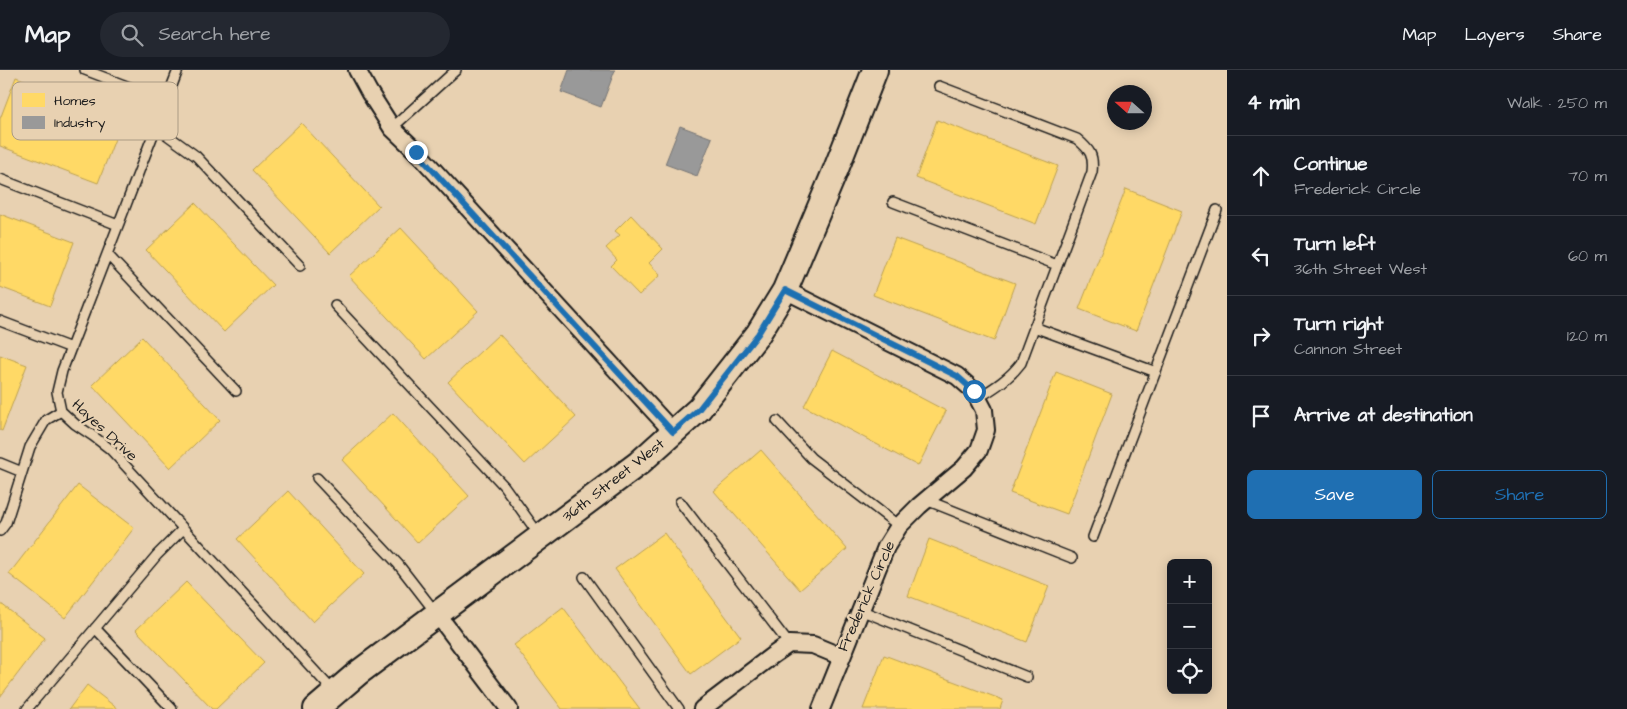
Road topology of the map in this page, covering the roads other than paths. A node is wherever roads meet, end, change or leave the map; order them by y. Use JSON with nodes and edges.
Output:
{"nodes":[{"id":1,"x":84,"y":70,"type":"edge"},
{"id":2,"x":178,"y":70,"type":"edge"},
{"id":3,"x":357,"y":70,"type":"edge"},
{"id":4,"x":456,"y":70,"type":"edge"},
{"id":5,"x":875,"y":70,"type":"edge"},
{"id":6,"x":116,"y":82,"type":"edge"},
{"id":7,"x":173,"y":82,"type":"edge"},
{"id":8,"x":939,"y":86,"type":"dead end"},
{"id":9,"x":392,"y":128,"type":"junction"},
{"id":10,"x":151,"y":140,"type":"edge"},
{"id":11,"x":174,"y":140,"type":"edge"},
{"id":12,"x":0,"y":179,"type":"edge"},
{"id":13,"x":893,"y":202,"type":"dead end"},
{"id":14,"x":1217,"y":210,"type":"dead end"},
{"id":15,"x":118,"y":224,"type":"junction"},
{"id":16,"x":107,"y":254,"type":"junction"},
{"id":17,"x":1057,"y":265,"type":"junction"},
{"id":18,"x":300,"y":266,"type":"dead end"},
{"id":19,"x":785,"y":290,"type":"junction"},
{"id":20,"x":334,"y":305,"type":"dead end"},
{"id":21,"x":0,"y":321,"type":"edge"},
{"id":22,"x":1034,"y":327,"type":"junction"},
{"id":23,"x":71,"y":348,"type":"junction"},
{"id":24,"x":1156,"y":372,"type":"junction"},
{"id":25,"x":236,"y":391,"type":"dead end"},
{"id":26,"x":978,"y":398,"type":"junction"},
{"id":27,"x":61,"y":411,"type":"junction"},
{"id":28,"x":777,"y":421,"type":"dead end"},
{"id":29,"x":673,"y":432,"type":"junction"},
{"id":30,"x":0,"y":464,"type":"edge"},
{"id":31,"x":22,"y":472,"type":"junction"},
{"id":32,"x":318,"y":478,"type":"dead end"},
{"id":33,"x":926,"y":500,"type":"junction"},
{"id":34,"x":680,"y":502,"type":"dead end"},
{"id":35,"x":899,"y":526,"type":"junction"},
{"id":36,"x":183,"y":529,"type":"junction"},
{"id":37,"x":0,"y":531,"type":"edge"},
{"id":38,"x":540,"y":536,"type":"junction"},
{"id":39,"x":1093,"y":537,"type":"dead end"},
{"id":40,"x":1072,"y":558,"type":"dead end"},
{"id":41,"x":584,"y":577,"type":"dead end"},
{"id":42,"x":860,"y":610,"type":"junction"},
{"id":43,"x":437,"y":614,"type":"junction"},
{"id":44,"x":95,"y":628,"type":"junction"},
{"id":45,"x":790,"y":644,"type":"junction"},
{"id":46,"x":842,"y":657,"type":"junction"},
{"id":47,"x":1027,"y":677,"type":"dead end"},
{"id":48,"x":335,"y":693,"type":"junction"},
{"id":49,"x":503,"y":705,"type":"edge"},
{"id":50,"x":28,"y":709,"type":"edge"},
{"id":51,"x":172,"y":709,"type":"edge"},
{"id":52,"x":316,"y":709,"type":"edge"},
{"id":53,"x":679,"y":709,"type":"edge"},
{"id":54,"x":702,"y":709,"type":"edge"},
{"id":55,"x":821,"y":709,"type":"edge"}],
"edges":[{"from":1,"to":6,"type":"lane"},
{"from":2,"to":7,"type":"lane","name":"Hayes Drive"},
{"from":3,"to":9,"type":"street"},
{"from":4,"to":9,"type":"lane"},
{"from":5,"to":19,"type":"street","name":"36th Street West"},
{"from":8,"to":17,"type":"lane"},
{"from":9,"to":29,"type":"street"},
{"from":10,"to":15,"type":"lane","name":"Hayes Drive"},
{"from":11,"to":18,"type":"lane"},
{"from":12,"to":15,"type":"lane"},
{"from":13,"to":17,"type":"lane"},
{"from":14,"to":24,"type":"lane"},
{"from":15,"to":16,"type":"lane","name":"Hayes Drive"},
{"from":16,"to":23,"type":"lane","name":"Hayes Drive"},
{"from":16,"to":25,"type":"lane"},
{"from":17,"to":22,"type":"lane"},
{"from":19,"to":26,"type":"street","name":"Frederick Circle"},
{"from":19,"to":29,"type":"street","name":"36th Street West"},
{"from":20,"to":38,"type":"lane"},
{"from":21,"to":23,"type":"lane"},
{"from":22,"to":24,"type":"lane"},
{"from":22,"to":26,"type":"lane"},
{"from":23,"to":27,"type":"lane","name":"Hayes Drive"},
{"from":24,"to":39,"type":"lane"},
{"from":26,"to":33,"type":"street","name":"Frederick Circle"},
{"from":27,"to":31,"type":"lane"},
{"from":27,"to":36,"type":"lane","name":"Hayes Drive"},
{"from":28,"to":35,"type":"lane"},
{"from":29,"to":38,"type":"street","name":"36th Street West"},
{"from":30,"to":31,"type":"lane"},
{"from":31,"to":37,"type":"lane"},
{"from":32,"to":43,"type":"lane"},
{"from":33,"to":35,"type":"street","name":"Frederick Circle"},
{"from":33,"to":40,"type":"lane"},
{"from":34,"to":45,"type":"lane"},
{"from":35,"to":42,"type":"street","name":"Frederick Circle"},
{"from":36,"to":44,"type":"lane"},
{"from":36,"to":48,"type":"lane","name":"Hayes Drive"},
{"from":38,"to":43,"type":"street","name":"36th Street West"},
{"from":41,"to":53,"type":"lane"},
{"from":42,"to":46,"type":"street","name":"Frederick Circle"},
{"from":42,"to":47,"type":"lane"},
{"from":43,"to":48,"type":"street","name":"36th Street West"},
{"from":43,"to":49,"type":"street"},
{"from":44,"to":50,"type":"lane"},
{"from":44,"to":51,"type":"lane"},
{"from":45,"to":46,"type":"street","name":"Frederick Circle"},
{"from":45,"to":54,"type":"street"},
{"from":46,"to":55,"type":"street"},
{"from":48,"to":52,"type":"street","name":"36th Street West"}]}
